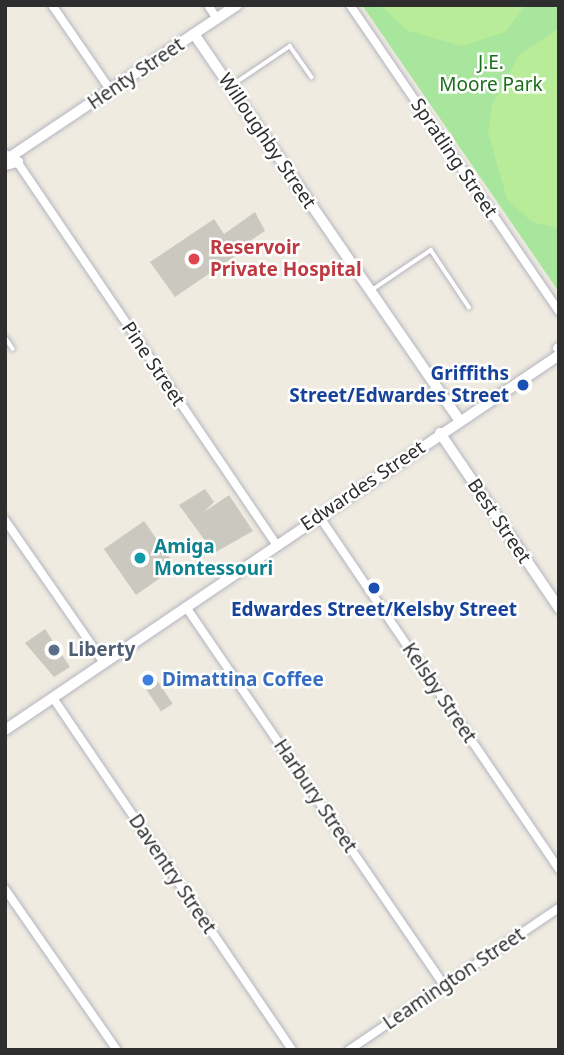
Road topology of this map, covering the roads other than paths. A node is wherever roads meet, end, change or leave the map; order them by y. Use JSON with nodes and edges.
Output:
{"nodes":[{"id":1,"x":52,"y":5,"type":"edge"},
{"id":2,"x":208,"y":5,"type":"edge"},
{"id":3,"x":237,"y":5,"type":"edge"},
{"id":4,"x":350,"y":5,"type":"edge"},
{"id":5,"x":217,"y":19,"type":"junction"},
{"id":6,"x":194,"y":34,"type":"junction"},
{"id":7,"x":312,"y":77,"type":"dead end"},
{"id":8,"x":230,"y":86,"type":"junction"},
{"id":9,"x":111,"y":91,"type":"junction"},
{"id":10,"x":10,"y":161,"type":"edge"},
{"id":11,"x":371,"y":291,"type":"junction"},
{"id":12,"x":469,"y":307,"type":"dead end"},
{"id":13,"x":559,"y":311,"type":"edge"},
{"id":14,"x":5,"y":337,"type":"edge"},
{"id":15,"x":13,"y":349,"type":"dead end"},
{"id":16,"x":558,"y":350,"type":"edge"},
{"id":17,"x":459,"y":420,"type":"junction"},
{"id":18,"x":440,"y":433,"type":"junction"},
{"id":19,"x":318,"y":516,"type":"junction"},
{"id":20,"x":5,"y":520,"type":"edge"},
{"id":21,"x":277,"y":545,"type":"junction"},
{"id":22,"x":186,"y":607,"type":"junction"},
{"id":23,"x":559,"y":608,"type":"edge"},
{"id":24,"x":104,"y":663,"type":"junction"},
{"id":25,"x":53,"y":698,"type":"junction"},
{"id":26,"x":5,"y":730,"type":"edge"},
{"id":27,"x":559,"y":869,"type":"edge"},
{"id":28,"x":5,"y":889,"type":"edge"},
{"id":29,"x":559,"y":908,"type":"edge"},
{"id":30,"x":444,"y":985,"type":"junction"},
{"id":31,"x":117,"y":1050,"type":"edge"},
{"id":32,"x":292,"y":1050,"type":"edge"},
{"id":33,"x":349,"y":1050,"type":"edge"}],
"edges":[{"from":1,"to":9,"type":"street"},
{"from":2,"to":5,"type":"street"},
{"from":3,"to":5,"type":"street","name":"Henty Street"},
{"from":4,"to":13,"type":"street","name":"Spratling Street"},
{"from":5,"to":6,"type":"street","name":"Henty Street"},
{"from":6,"to":8,"type":"street","name":"Willoughby Street"},
{"from":6,"to":9,"type":"street","name":"Henty Street"},
{"from":7,"to":8,"type":"lane"},
{"from":8,"to":11,"type":"street","name":"Willoughby Street"},
{"from":9,"to":10,"type":"street","name":"Henty Street"},
{"from":10,"to":21,"type":"street","name":"Pine Street"},
{"from":11,"to":12,"type":"lane"},
{"from":11,"to":17,"type":"street","name":"Willoughby Street"},
{"from":14,"to":15,"type":"lane"},
{"from":16,"to":17,"type":"street","name":"Edwardes Street"},
{"from":17,"to":18,"type":"street","name":"Edwardes Street"},
{"from":18,"to":19,"type":"street","name":"Edwardes Street"},
{"from":18,"to":23,"type":"street","name":"Best Street"},
{"from":19,"to":21,"type":"street","name":"Edwardes Street"},
{"from":19,"to":27,"type":"street","name":"Kelsby Street"},
{"from":20,"to":24,"type":"street"},
{"from":21,"to":22,"type":"street","name":"Edwardes Street"},
{"from":22,"to":24,"type":"street","name":"Edwardes Street"},
{"from":22,"to":30,"type":"street","name":"Harbury Street"},
{"from":24,"to":25,"type":"street","name":"Edwardes Street"},
{"from":25,"to":26,"type":"street","name":"Edwardes Street"},
{"from":25,"to":32,"type":"street","name":"Daventry Street"},
{"from":28,"to":31,"type":"street"},
{"from":29,"to":30,"type":"street","name":"Leamington Street"},
{"from":30,"to":33,"type":"street","name":"Leamington Street"}]}
